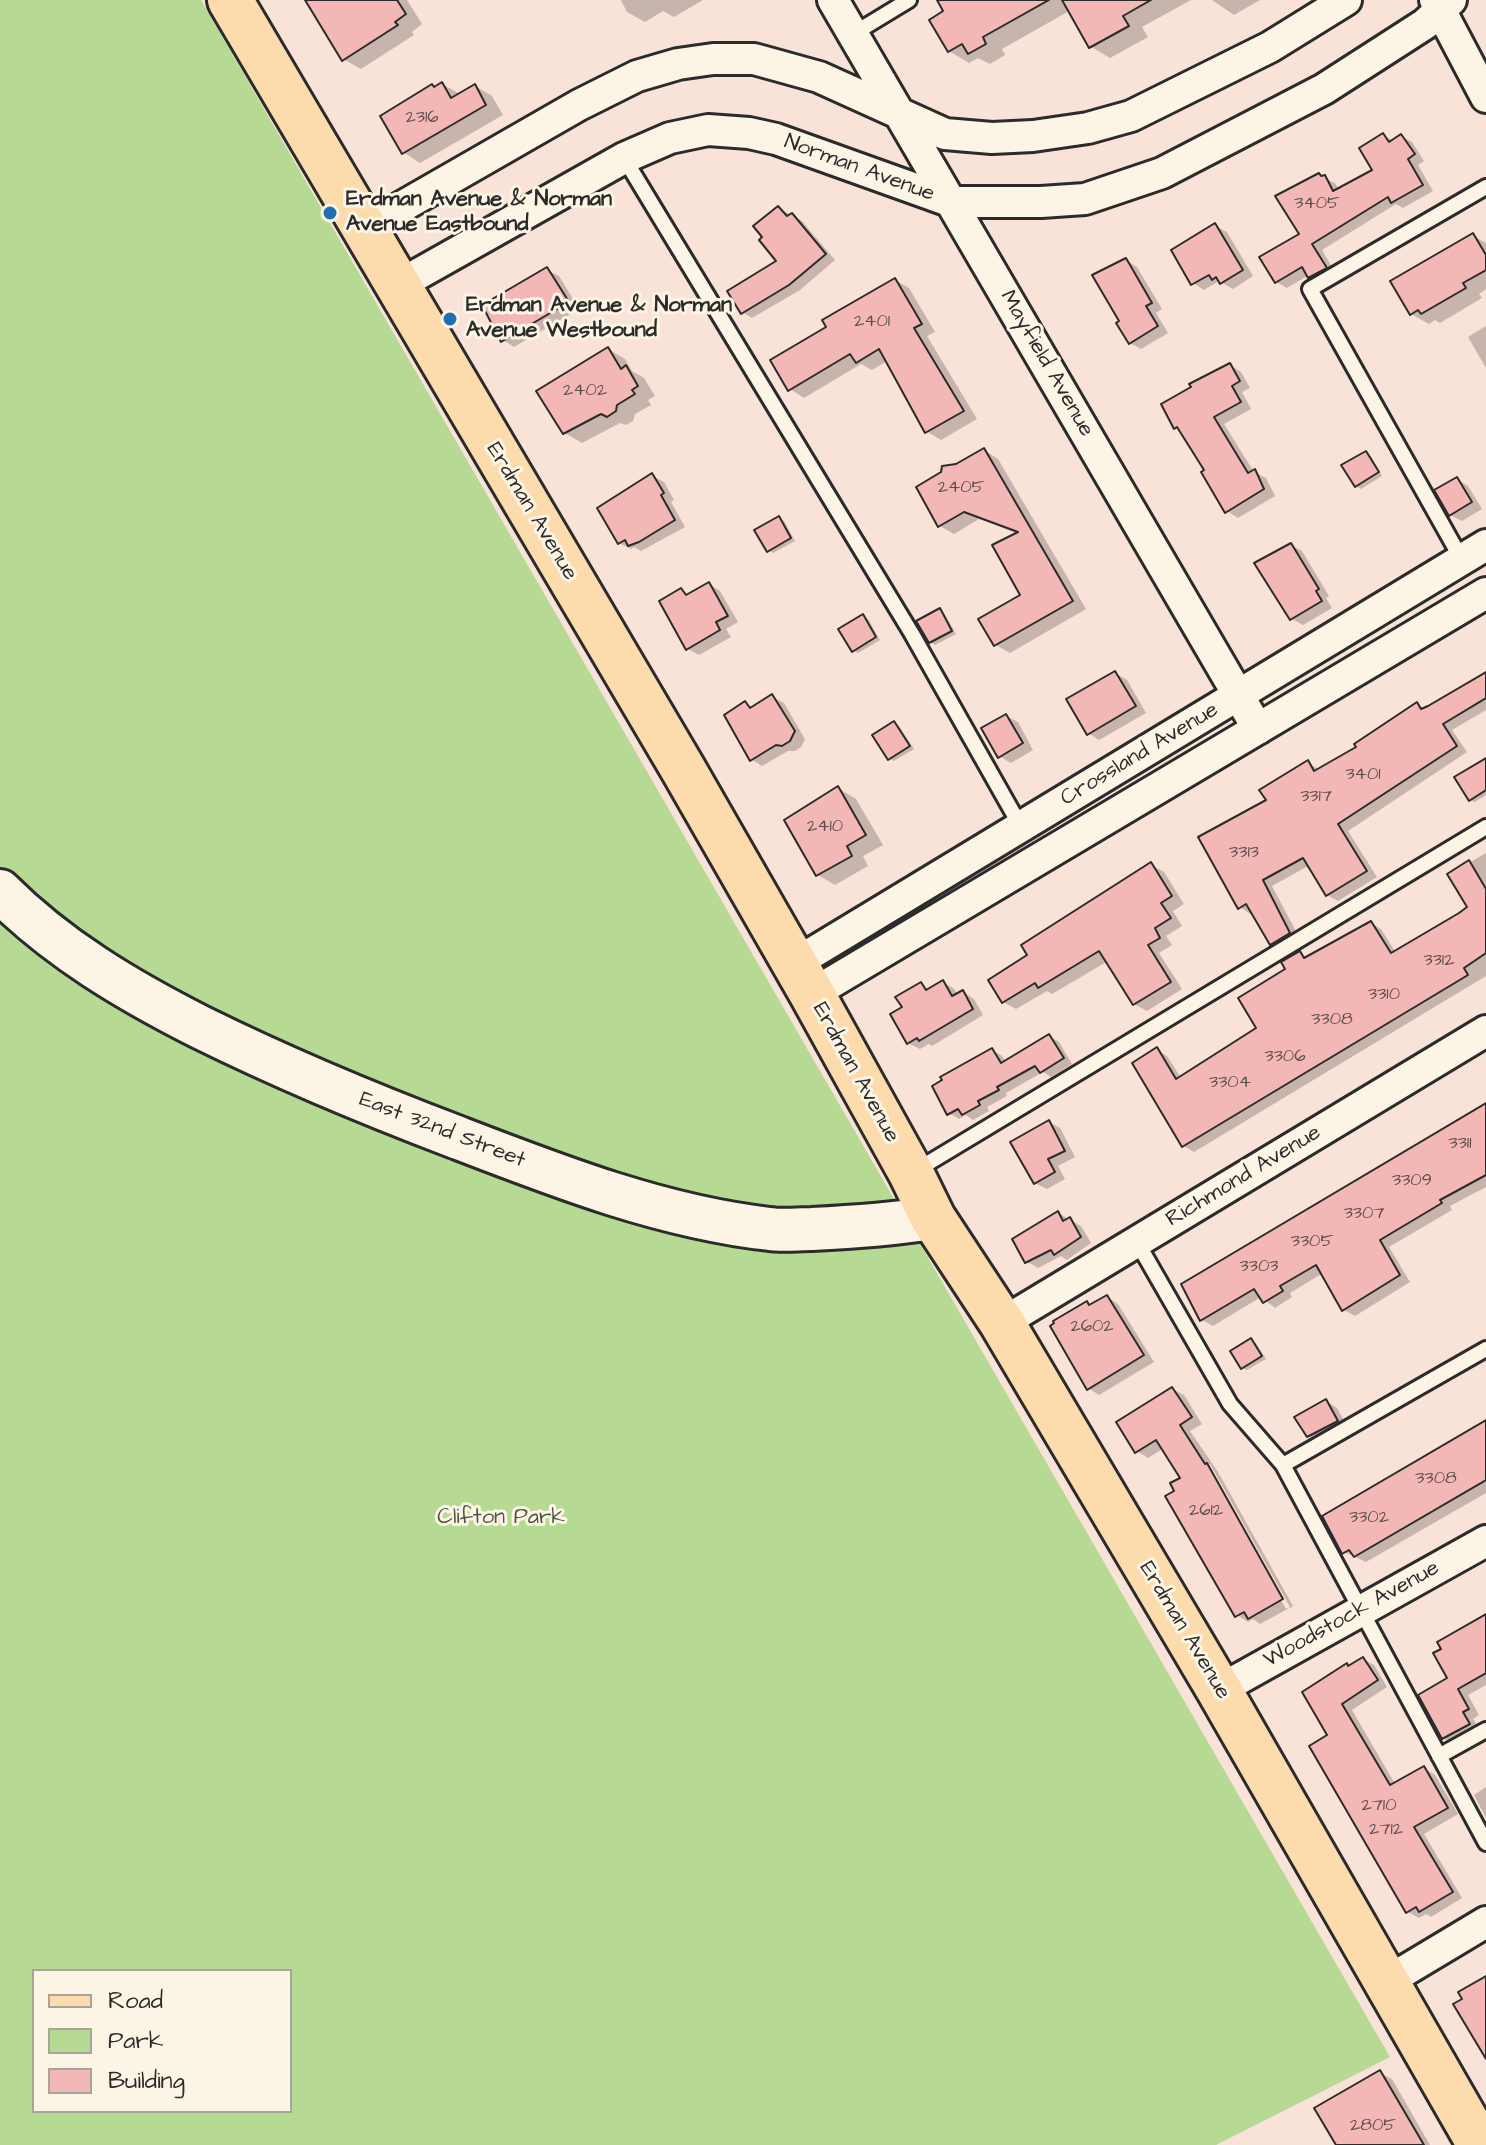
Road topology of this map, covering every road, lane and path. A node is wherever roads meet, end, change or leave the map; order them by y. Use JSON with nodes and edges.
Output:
{"nodes":[{"id":1,"x":230,"y":0,"type":"edge"},
{"id":2,"x":833,"y":0,"type":"edge"},
{"id":3,"x":909,"y":0,"type":"edge"},
{"id":4,"x":1346,"y":0,"type":"edge"},
{"id":5,"x":1442,"y":4,"type":"edge"},
{"id":6,"x":853,"y":34,"type":"junction"},
{"id":7,"x":1486,"y":97,"type":"edge"},
{"id":8,"x":896,"y":110,"type":"junction"},
{"id":9,"x":624,"y":158,"type":"junction"},
{"id":10,"x":1486,"y":187,"type":"edge"},
{"id":11,"x":952,"y":202,"type":"junction"},
{"id":12,"x":363,"y":229,"type":"junction"},
{"id":13,"x":397,"y":286,"type":"junction"},
{"id":14,"x":1474,"y":553,"type":"edge"},
{"id":15,"x":1486,"y":593,"type":"edge"},
{"id":16,"x":1239,"y":695,"type":"junction"},
{"id":17,"x":1258,"y":729,"type":"junction"},
{"id":18,"x":1021,"y":827,"type":"junction"},
{"id":19,"x":1486,"y":827,"type":"edge"},
{"id":20,"x":0,"y":891,"type":"edge"},
{"id":21,"x":803,"y":979,"type":"junction"},
{"id":22,"x":1486,"y":1031,"type":"edge"},
{"id":23,"x":911,"y":1173,"type":"junction"},
{"id":24,"x":933,"y":1218,"type":"junction"},
{"id":25,"x":1137,"y":1242,"type":"junction"},
{"id":26,"x":1002,"y":1323,"type":"junction"},
{"id":27,"x":1486,"y":1349,"type":"edge"},
{"id":28,"x":1283,"y":1465,"type":"junction"},
{"id":29,"x":1486,"y":1541,"type":"edge"},
{"id":30,"x":1360,"y":1610,"type":"junction"},
{"id":31,"x":1219,"y":1690,"type":"junction"},
{"id":32,"x":1486,"y":1730,"type":"edge"},
{"id":33,"x":1439,"y":1756,"type":"junction"},
{"id":34,"x":1486,"y":1843,"type":"edge"},
{"id":35,"x":1486,"y":1922,"type":"edge"},
{"id":36,"x":1386,"y":1982,"type":"junction"},
{"id":37,"x":1480,"y":2145,"type":"edge"}],
"edges":[{"from":1,"to":12,"type":"main road","name":"Erdman Avenue"},
{"from":2,"to":6,"type":"street","name":"Mayfield Avenue"},
{"from":3,"to":6,"type":"lane"},
{"from":4,"to":8,"type":"street"},
{"from":5,"to":7,"type":"street"},
{"from":5,"to":11,"type":"street","name":"Norman Avenue"},
{"from":6,"to":8,"type":"street","name":"Mayfield Avenue"},
{"from":8,"to":11,"type":"street","name":"Mayfield Avenue"},
{"from":8,"to":12,"type":"street"},
{"from":9,"to":11,"type":"street","name":"Norman Avenue"},
{"from":9,"to":13,"type":"street","name":"Norman Avenue"},
{"from":9,"to":18,"type":"lane"},
{"from":10,"to":14,"type":"lane"},
{"from":11,"to":16,"type":"street","name":"Mayfield Avenue"},
{"from":12,"to":13,"type":"main road","name":"Erdman Avenue"},
{"from":13,"to":21,"type":"main road","name":"Erdman Avenue"},
{"from":14,"to":16,"type":"street","name":"Crossland Avenue"},
{"from":15,"to":17,"type":"street","name":"Crossland Avenue"},
{"from":16,"to":17,"type":"street","name":"Mayfield Avenue"},
{"from":16,"to":18,"type":"street","name":"Crossland Avenue"},
{"from":17,"to":21,"type":"street","name":"Crossland Avenue"},
{"from":18,"to":21,"type":"street","name":"Crossland Avenue"},
{"from":19,"to":23,"type":"lane"},
{"from":20,"to":24,"type":"street","name":"East 32nd Street"},
{"from":21,"to":23,"type":"main road","name":"Erdman Avenue"},
{"from":22,"to":25,"type":"street","name":"Richmond Avenue"},
{"from":23,"to":24,"type":"main road","name":"Erdman Avenue"},
{"from":24,"to":26,"type":"main road","name":"Erdman Avenue"},
{"from":25,"to":26,"type":"street","name":"Richmond Avenue"},
{"from":25,"to":28,"type":"lane"},
{"from":26,"to":31,"type":"main road","name":"Erdman Avenue"},
{"from":27,"to":28,"type":"lane"},
{"from":28,"to":30,"type":"lane"},
{"from":29,"to":30,"type":"street","name":"Woodstock Avenue"},
{"from":30,"to":31,"type":"street","name":"Woodstock Avenue"},
{"from":30,"to":33,"type":"lane"},
{"from":31,"to":36,"type":"main road","name":"Erdman Avenue"},
{"from":32,"to":33,"type":"lane"},
{"from":33,"to":34,"type":"lane"},
{"from":35,"to":36,"type":"street"},
{"from":36,"to":37,"type":"main road","name":"Erdman Avenue"}]}
